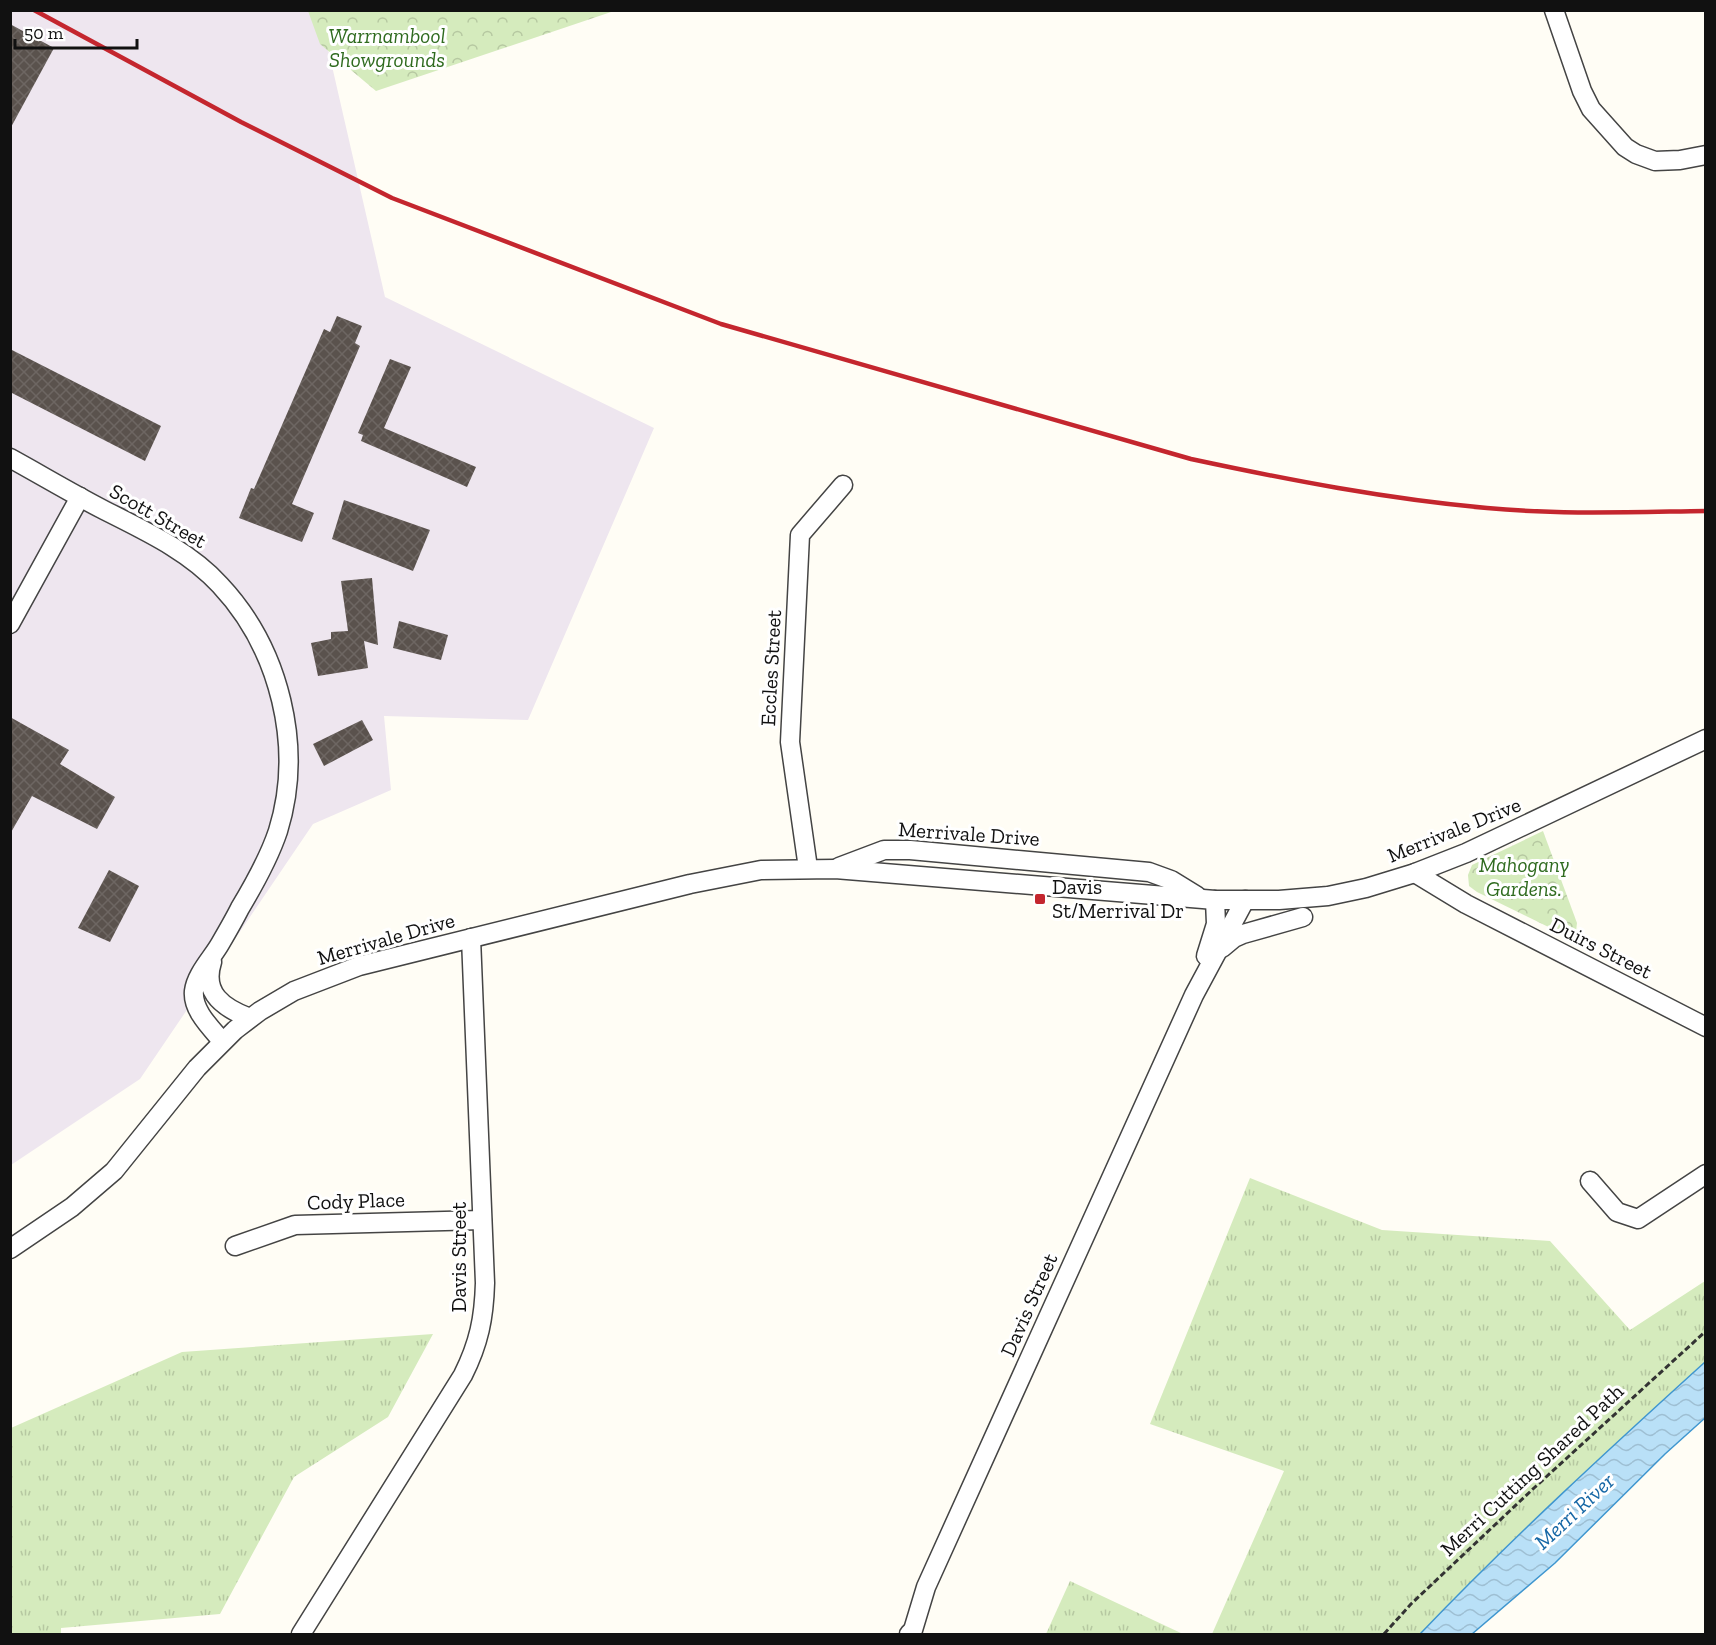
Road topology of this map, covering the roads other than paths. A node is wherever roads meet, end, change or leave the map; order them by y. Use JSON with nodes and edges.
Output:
{"nodes":[{"id":1,"x":1554,"y":10,"type":"edge"},
{"id":2,"x":1706,"y":155,"type":"edge"},
{"id":3,"x":10,"y":458,"type":"edge"},
{"id":4,"x":843,"y":485,"type":"dead end"},
{"id":5,"x":80,"y":498,"type":"junction"},
{"id":6,"x":10,"y":624,"type":"edge"},
{"id":7,"x":1706,"y":739,"type":"edge"},
{"id":8,"x":808,"y":868,"type":"junction"},
{"id":9,"x":835,"y":869,"type":"junction"},
{"id":10,"x":1414,"y":873,"type":"junction"},
{"id":11,"x":1209,"y":899,"type":"junction"},
{"id":12,"x":1245,"y":900,"type":"junction"},
{"id":13,"x":1303,"y":917,"type":"dead end"},
{"id":14,"x":471,"y":938,"type":"junction"},
{"id":15,"x":220,"y":944,"type":"junction"},
{"id":16,"x":1215,"y":956,"type":"junction"},
{"id":17,"x":1194,"y":995,"type":"junction"},
{"id":18,"x":250,"y":1018,"type":"junction"},
{"id":19,"x":1706,"y":1027,"type":"edge"},
{"id":20,"x":222,"y":1041,"type":"junction"},
{"id":21,"x":1706,"y":1174,"type":"edge"},
{"id":22,"x":1590,"y":1180,"type":"dead end"},
{"id":23,"x":482,"y":1220,"type":"junction"},
{"id":24,"x":235,"y":1246,"type":"dead end"},
{"id":25,"x":10,"y":1249,"type":"edge"},
{"id":26,"x":301,"y":1635,"type":"edge"},
{"id":27,"x":909,"y":1635,"type":"edge"}],
"edges":[{"from":1,"to":2,"type":"street"},
{"from":3,"to":5,"type":"street","name":"Scott Street"},
{"from":4,"to":8,"type":"street","name":"Eccles Street"},
{"from":5,"to":6,"type":"street"},
{"from":5,"to":15,"type":"street","name":"Scott Street"},
{"from":7,"to":10,"type":"street","name":"Merrivale Drive"},
{"from":8,"to":9,"type":"street","name":"Merrivale Drive"},
{"from":8,"to":14,"type":"street","name":"Merrivale Drive"},
{"from":9,"to":11,"type":"street","name":"Merrivale Drive"},
{"from":9,"to":11,"type":"street","name":"Merrivale Drive"},
{"from":10,"to":12,"type":"street","name":"Merrivale Drive"},
{"from":10,"to":19,"type":"street","name":"Duirs Street"},
{"from":11,"to":12,"type":"street","name":"Merrivale Drive"},
{"from":11,"to":17,"type":"street","name":"Davis Street"},
{"from":12,"to":16,"type":"street","name":"Davis Street"},
{"from":13,"to":16,"type":"street"},
{"from":14,"to":18,"type":"street","name":"Merrivale Drive"},
{"from":14,"to":23,"type":"street","name":"Davis Street"},
{"from":15,"to":18,"type":"street","name":"Scott Street"},
{"from":15,"to":20,"type":"street","name":"Scott Street"},
{"from":16,"to":17,"type":"street","name":"Davis Street"},
{"from":17,"to":27,"type":"street","name":"Davis Street"},
{"from":18,"to":20,"type":"street","name":"Merrivale Drive"},
{"from":20,"to":25,"type":"street","name":"Merrivale Drive"},
{"from":21,"to":22,"type":"street"},
{"from":23,"to":24,"type":"street","name":"Cody Place"},
{"from":23,"to":26,"type":"street","name":"Davis Street"}]}
